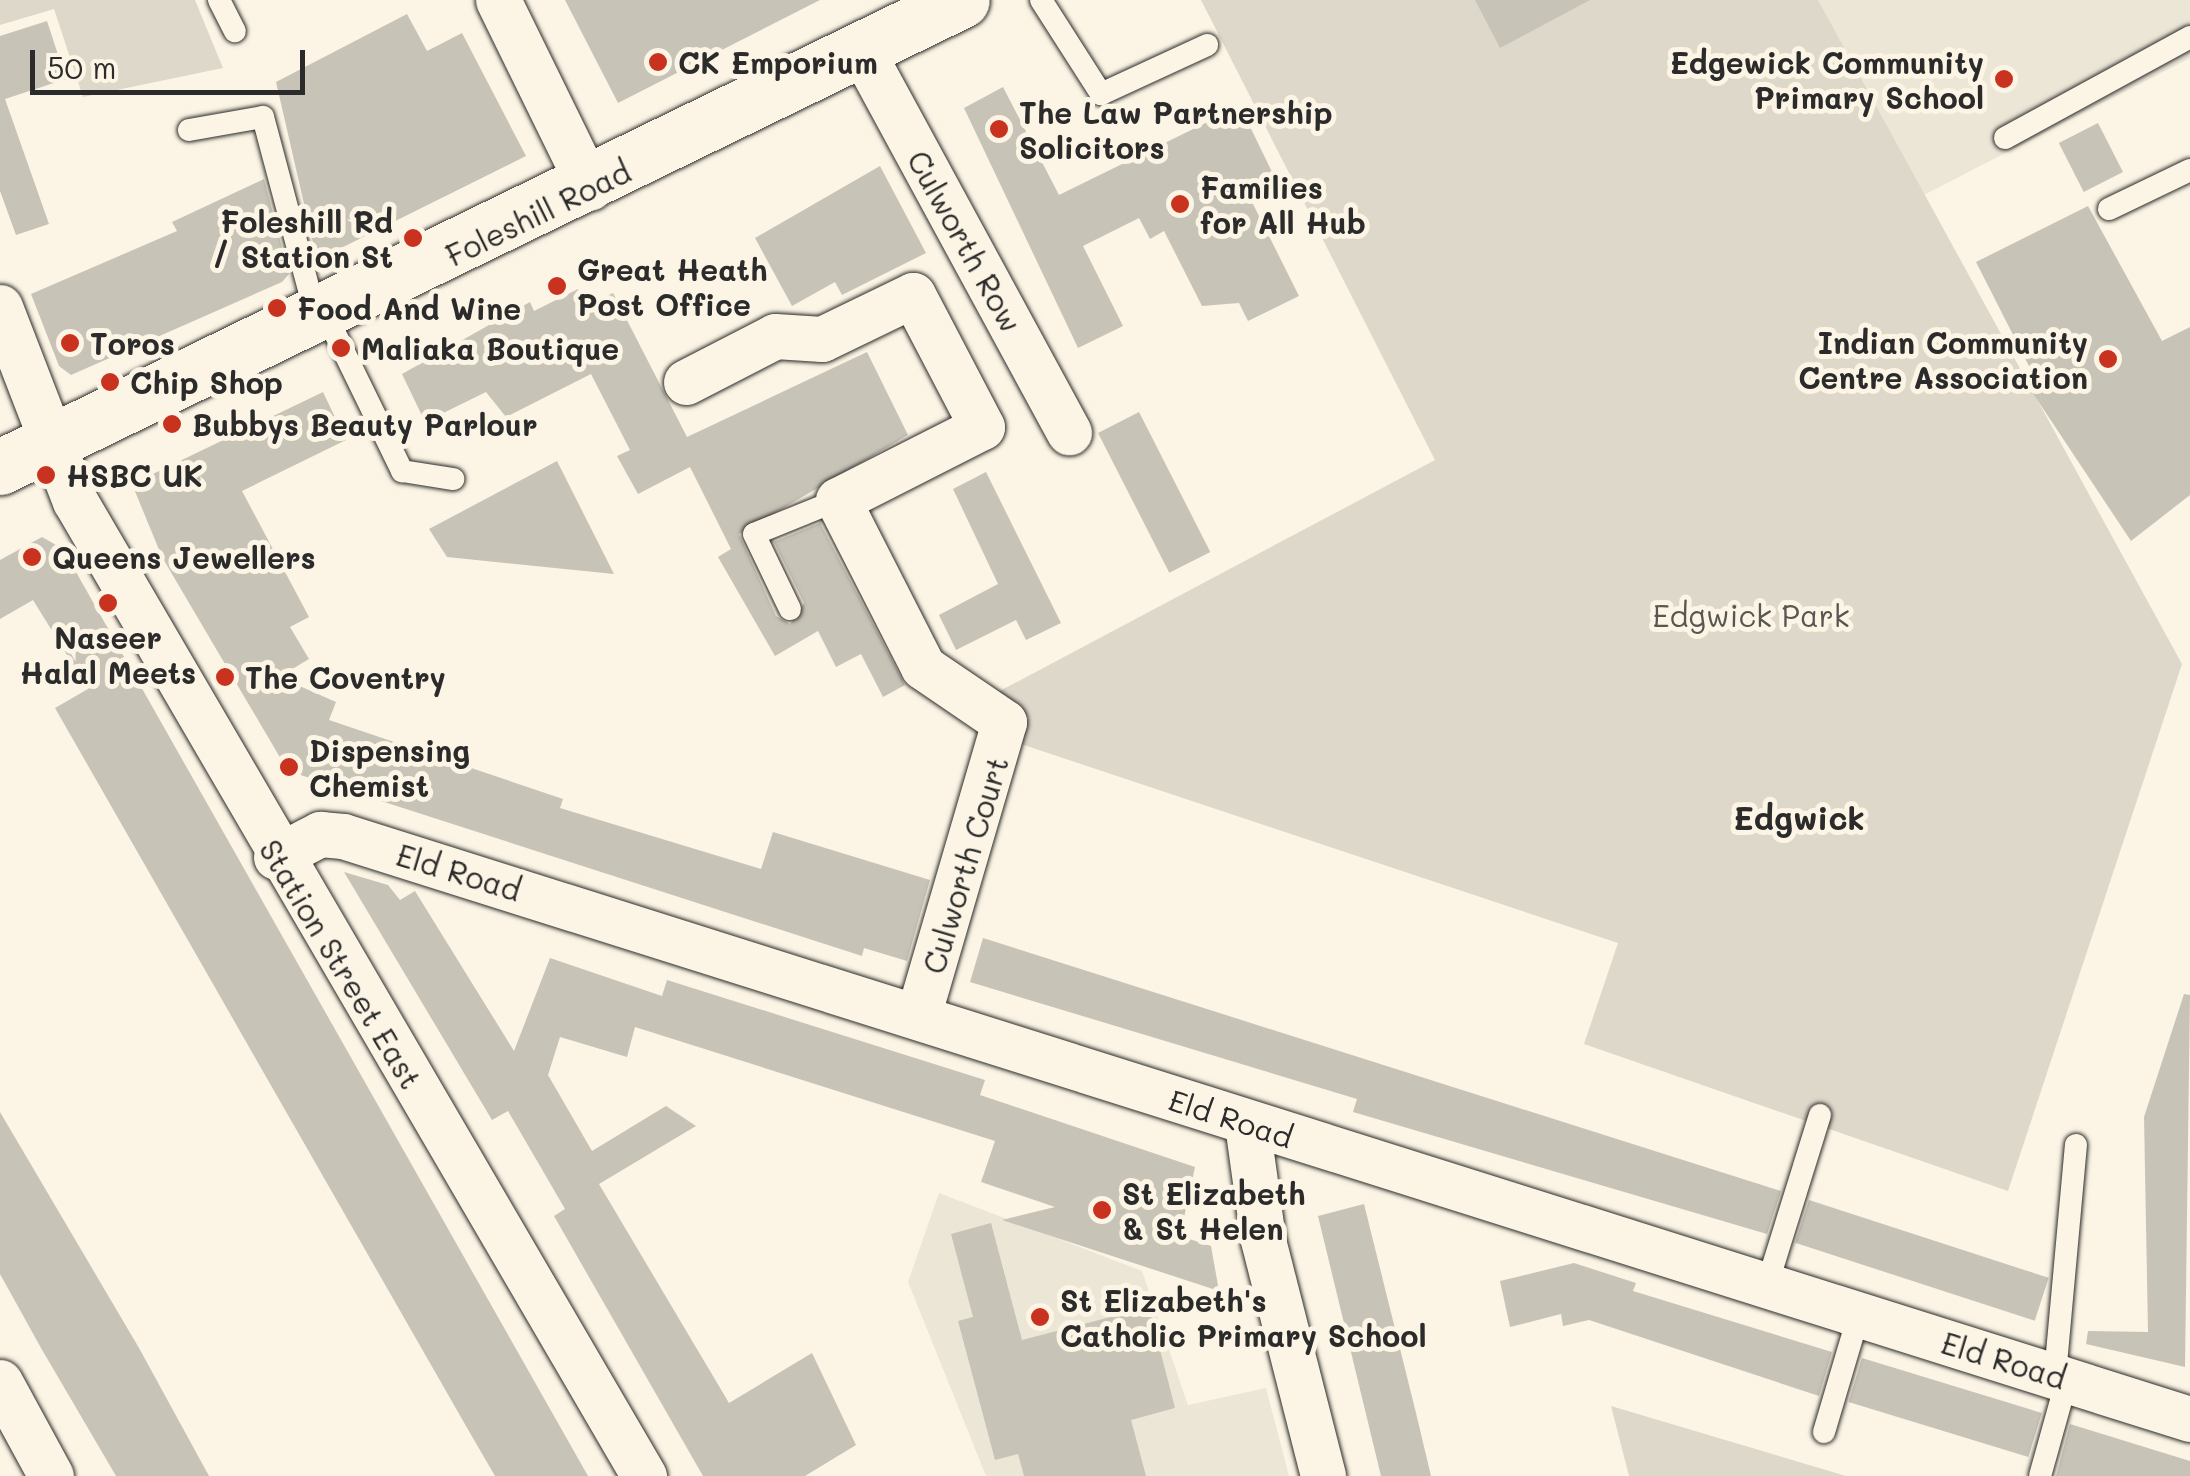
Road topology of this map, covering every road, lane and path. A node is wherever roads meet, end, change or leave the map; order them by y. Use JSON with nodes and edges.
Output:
{"nodes":[{"id":1,"x":219,"y":0,"type":"edge"},
{"id":2,"x":498,"y":0,"type":"edge"},
{"id":3,"x":962,"y":0,"type":"edge"},
{"id":4,"x":1041,"y":0,"type":"edge"},
{"id":5,"x":234,"y":31,"type":"dead end"},
{"id":6,"x":2190,"y":38,"type":"edge"},
{"id":7,"x":1207,"y":45,"type":"dead end"},
{"id":8,"x":862,"y":51,"type":"junction"},
{"id":9,"x":188,"y":130,"type":"dead end"},
{"id":10,"x":2005,"y":138,"type":"dead end"},
{"id":11,"x":2190,"y":170,"type":"edge"},
{"id":12,"x":590,"y":188,"type":"junction"},
{"id":13,"x":2108,"y":209,"type":"dead end"},
{"id":14,"x":0,"y":306,"type":"edge"},
{"id":15,"x":321,"y":317,"type":"junction"},
{"id":16,"x":686,"y":382,"type":"dead end"},
{"id":17,"x":1069,"y":432,"type":"dead end"},
{"id":18,"x":50,"y":445,"type":"junction"},
{"id":19,"x":0,"y":467,"type":"edge"},
{"id":20,"x":453,"y":479,"type":"dead end"},
{"id":21,"x":838,"y":500,"type":"junction"},
{"id":22,"x":790,"y":609,"type":"dead end"},
{"id":23,"x":276,"y":858,"type":"junction"},
{"id":24,"x":919,"y":1012,"type":"junction"},
{"id":25,"x":1820,"y":1115,"type":"dead end"},
{"id":26,"x":1247,"y":1124,"type":"junction"},
{"id":27,"x":2076,"y":1145,"type":"dead end"},
{"id":28,"x":1767,"y":1286,"type":"junction"},
{"id":29,"x":1858,"y":1314,"type":"junction"},
{"id":30,"x":2061,"y":1377,"type":"junction"},
{"id":31,"x":0,"y":1382,"type":"edge"},
{"id":32,"x":2190,"y":1419,"type":"edge"},
{"id":33,"x":1824,"y":1432,"type":"dead end"},
{"id":34,"x":50,"y":1476,"type":"edge"},
{"id":35,"x":644,"y":1476,"type":"edge"},
{"id":36,"x":1323,"y":1476,"type":"edge"},
{"id":37,"x":2040,"y":1476,"type":"edge"}],
"edges":[{"from":1,"to":5,"type":"lane"},
{"from":2,"to":12,"type":"street"},
{"from":3,"to":8,"type":"main road","name":"Foleshill Road"},
{"from":4,"to":7,"type":"lane"},
{"from":6,"to":10,"type":"lane"},
{"from":8,"to":12,"type":"main road","name":"Foleshill Road"},
{"from":8,"to":17,"type":"street","name":"Culworth Row"},
{"from":9,"to":15,"type":"lane"},
{"from":11,"to":13,"type":"lane"},
{"from":12,"to":15,"type":"main road","name":"Foleshill Road"},
{"from":14,"to":18,"type":"street","name":"Station Street East"},
{"from":15,"to":18,"type":"main road","name":"Foleshill Road"},
{"from":15,"to":20,"type":"lane"},
{"from":16,"to":21,"type":"street"},
{"from":18,"to":19,"type":"main road","name":"Foleshill Road"},
{"from":18,"to":23,"type":"street","name":"Station Street East"},
{"from":21,"to":22,"type":"lane"},
{"from":21,"to":24,"type":"street","name":"Culworth Court"},
{"from":23,"to":24,"type":"street","name":"Eld Road"},
{"from":23,"to":35,"type":"street","name":"Station Street East"},
{"from":24,"to":26,"type":"street","name":"Eld Road"},
{"from":25,"to":28,"type":"lane"},
{"from":26,"to":28,"type":"street","name":"Eld Road"},
{"from":26,"to":36,"type":"street"},
{"from":27,"to":30,"type":"lane"},
{"from":28,"to":29,"type":"street","name":"Eld Road"},
{"from":29,"to":30,"type":"street","name":"Eld Road"},
{"from":29,"to":33,"type":"lane"},
{"from":30,"to":32,"type":"street","name":"Eld Road"},
{"from":30,"to":37,"type":"lane"},
{"from":31,"to":34,"type":"street"}]}
